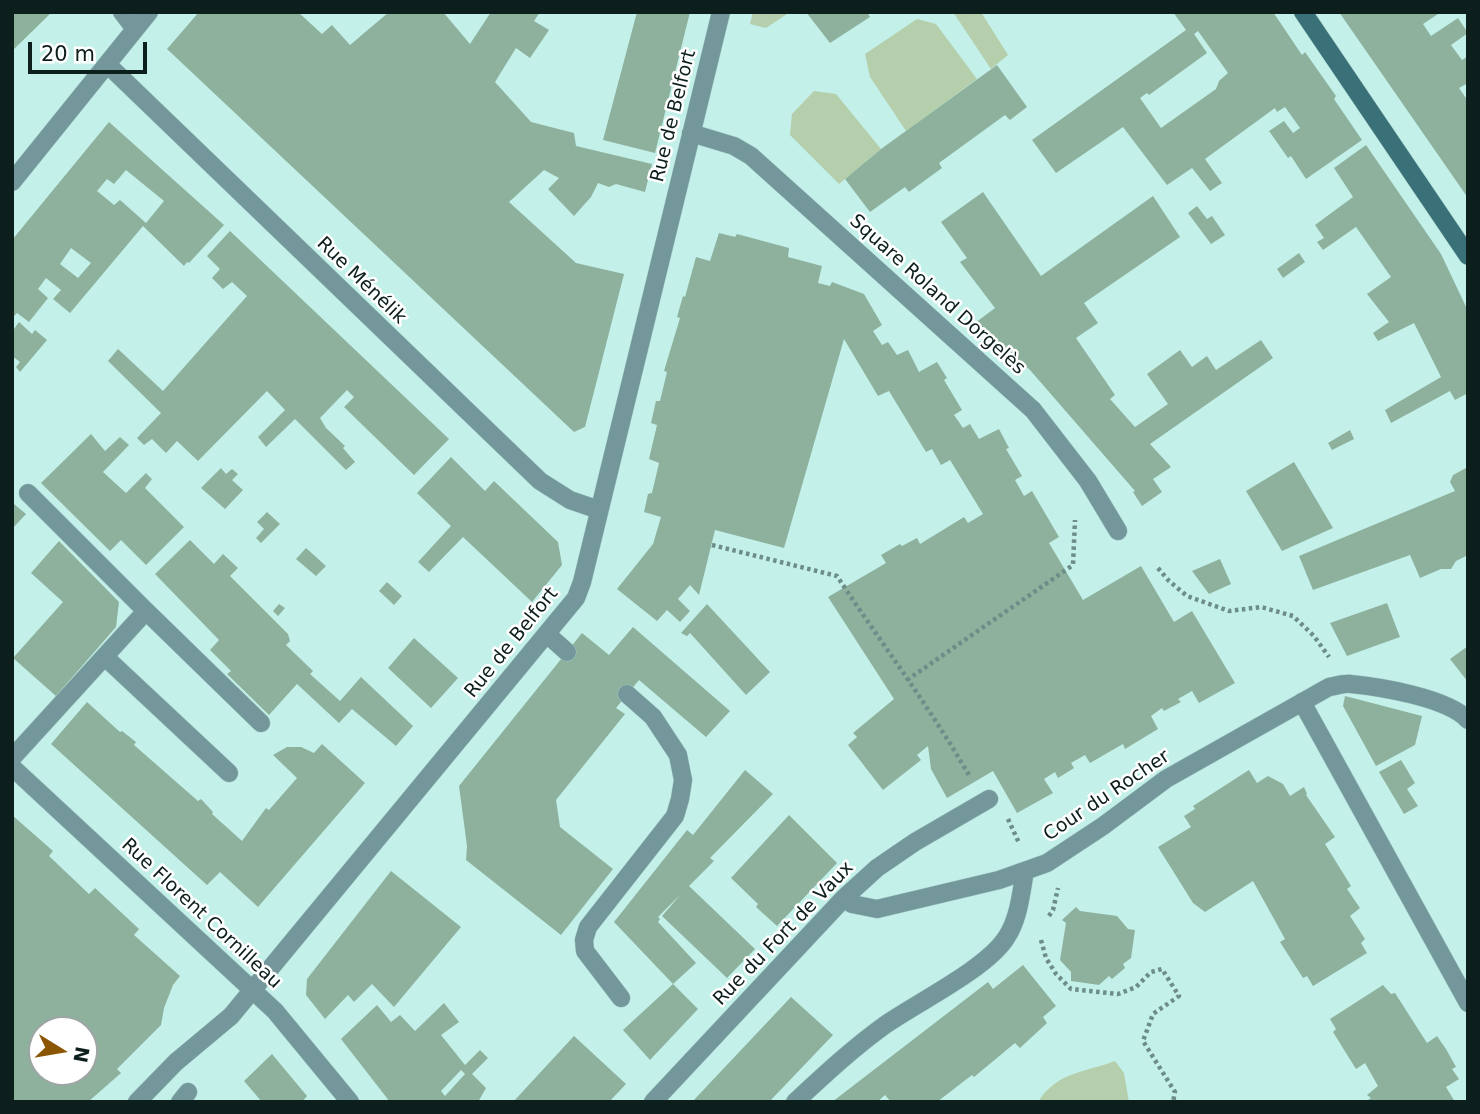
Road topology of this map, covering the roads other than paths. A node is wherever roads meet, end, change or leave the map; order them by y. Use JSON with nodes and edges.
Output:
{"nodes":[{"id":1,"x":122,"y":12,"type":"edge"},
{"id":2,"x":149,"y":12,"type":"edge"},
{"id":3,"x":721,"y":12,"type":"edge"},
{"id":4,"x":1303,"y":12,"type":"edge"},
{"id":5,"x":135,"y":29,"type":"junction"},
{"id":6,"x":107,"y":64,"type":"junction"},
{"id":7,"x":691,"y":133,"type":"junction"},
{"id":8,"x":12,"y":182,"type":"edge"},
{"id":9,"x":1468,"y":256,"type":"edge"},
{"id":10,"x":28,"y":493,"type":"dead end"},
{"id":11,"x":599,"y":510,"type":"junction"},
{"id":12,"x":1118,"y":531,"type":"dead end"},
{"id":13,"x":146,"y":611,"type":"junction"},
{"id":14,"x":548,"y":635,"type":"junction"},
{"id":15,"x":567,"y":652,"type":"dead end"},
{"id":16,"x":105,"y":657,"type":"junction"},
{"id":17,"x":627,"y":694,"type":"dead end"},
{"id":18,"x":1302,"y":702,"type":"junction"},
{"id":19,"x":1468,"y":720,"type":"edge"},
{"id":20,"x":261,"y":723,"type":"dead end"},
{"id":21,"x":12,"y":758,"type":"edge"},
{"id":22,"x":12,"y":767,"type":"edge"},
{"id":23,"x":229,"y":773,"type":"dead end"},
{"id":24,"x":989,"y":799,"type":"dead end"},
{"id":25,"x":1025,"y":871,"type":"junction"},
{"id":26,"x":844,"y":898,"type":"junction"},
{"id":27,"x":252,"y":989,"type":"junction"},
{"id":28,"x":621,"y":998,"type":"dead end"},
{"id":29,"x":1468,"y":1003,"type":"edge"},
{"id":30,"x":661,"y":1099,"type":"edge"},
{"id":31,"x":137,"y":1102,"type":"edge"},
{"id":32,"x":350,"y":1102,"type":"edge"},
{"id":33,"x":795,"y":1102,"type":"edge"}],
"edges":[{"from":1,"to":5,"type":"street"},
{"from":2,"to":5,"type":"street"},
{"from":3,"to":7,"type":"street","name":"Rue de Belfort"},
{"from":4,"to":9,"type":"street"},
{"from":5,"to":6,"type":"street"},
{"from":6,"to":8,"type":"street"},
{"from":6,"to":11,"type":"street","name":"Rue Ménélik"},
{"from":7,"to":11,"type":"street","name":"Rue de Belfort"},
{"from":7,"to":12,"type":"street","name":"Square Roland Dorgelès"},
{"from":10,"to":13,"type":"street"},
{"from":11,"to":14,"type":"street","name":"Rue de Belfort"},
{"from":13,"to":16,"type":"street"},
{"from":13,"to":20,"type":"street"},
{"from":14,"to":15,"type":"street"},
{"from":14,"to":27,"type":"street","name":"Rue de Belfort"},
{"from":16,"to":21,"type":"street"},
{"from":16,"to":23,"type":"street"},
{"from":17,"to":28,"type":"street"},
{"from":18,"to":19,"type":"street","name":"Cour du Rocher"},
{"from":18,"to":25,"type":"street","name":"Cour du Rocher"},
{"from":18,"to":29,"type":"street"},
{"from":22,"to":27,"type":"street","name":"Rue Florent Cornilleau"},
{"from":24,"to":26,"type":"street","name":"Rue du Fort de Vaux"},
{"from":25,"to":26,"type":"street","name":"Cour du Rocher"},
{"from":25,"to":33,"type":"street"},
{"from":26,"to":30,"type":"street","name":"Rue du Fort de Vaux"},
{"from":27,"to":31,"type":"street","name":"Rue de Belfort"},
{"from":27,"to":32,"type":"street","name":"Rue Florent Cornilleau"}]}
